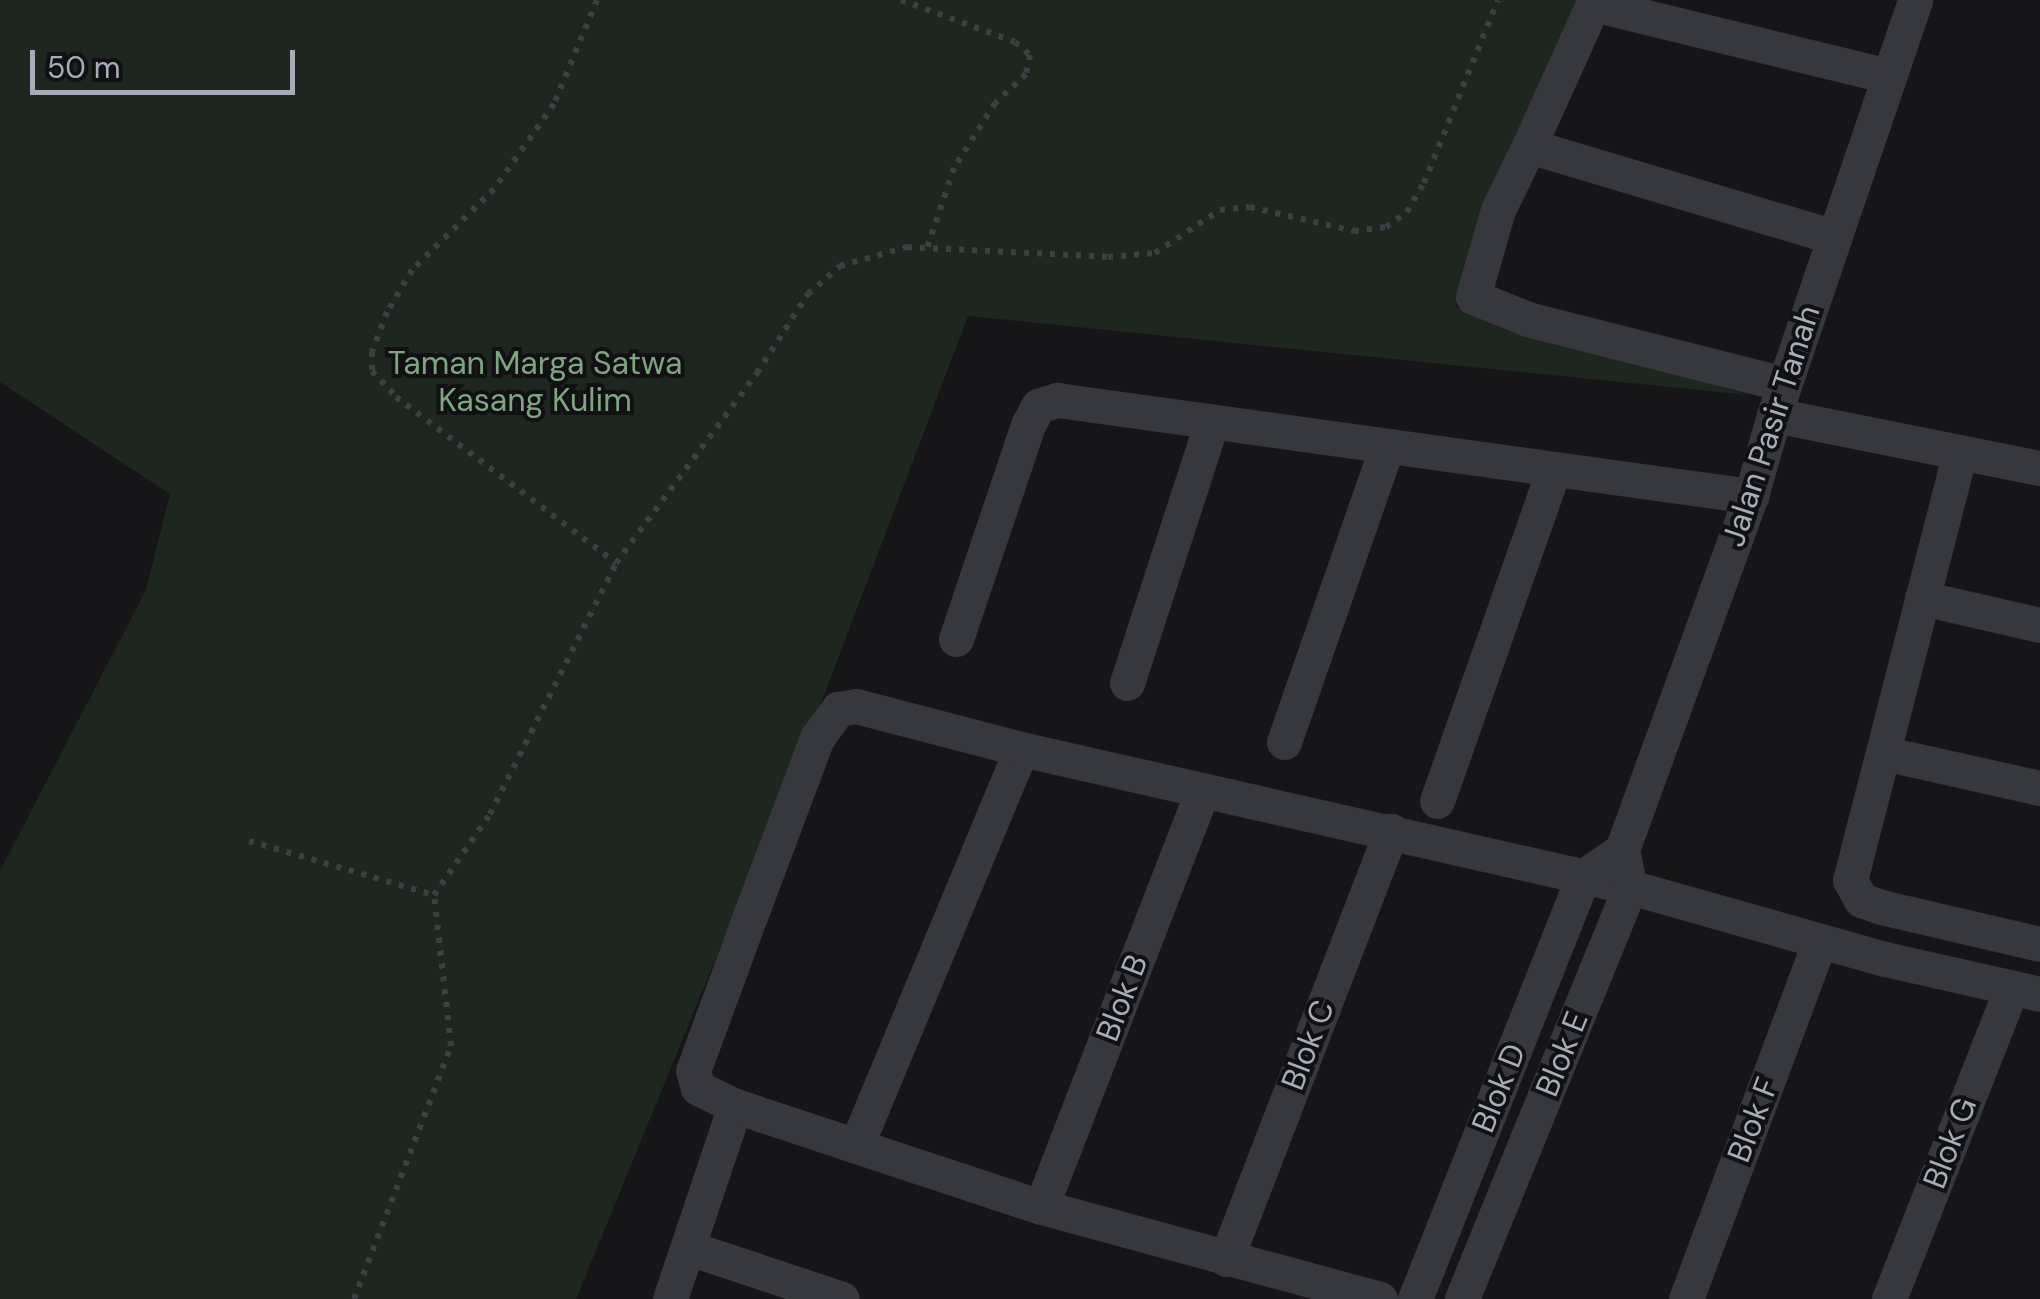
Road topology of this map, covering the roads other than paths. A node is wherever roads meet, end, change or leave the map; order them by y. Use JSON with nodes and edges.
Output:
{"nodes":[{"id":1,"x":1915,"y":0,"type":"edge"},
{"id":2,"x":1889,"y":76,"type":"junction"},
{"id":3,"x":1529,"y":146,"type":"junction"},
{"id":4,"x":1834,"y":236,"type":"junction"},
{"id":5,"x":1779,"y":400,"type":"junction"},
{"id":6,"x":1212,"y":422,"type":"junction"},
{"id":7,"x":1387,"y":446,"type":"junction"},
{"id":8,"x":1960,"y":452,"type":"junction"},
{"id":9,"x":2040,"y":468,"type":"edge"},
{"id":10,"x":1554,"y":469,"type":"junction"},
{"id":11,"x":1751,"y":496,"type":"junction"},
{"id":12,"x":1922,"y":598,"type":"junction"},
{"id":13,"x":2040,"y":625,"type":"edge"},
{"id":14,"x":956,"y":638,"type":"dead end"},
{"id":15,"x":1127,"y":683,"type":"dead end"},
{"id":16,"x":1284,"y":742,"type":"dead end"},
{"id":17,"x":1021,"y":750,"type":"junction"},
{"id":18,"x":1883,"y":753,"type":"junction"},
{"id":19,"x":2040,"y":788,"type":"edge"},
{"id":20,"x":1203,"y":790,"type":"junction"},
{"id":21,"x":1437,"y":801,"type":"dead end"},
{"id":22,"x":1391,"y":831,"type":"junction"},
{"id":23,"x":1622,"y":850,"type":"junction"},
{"id":24,"x":1582,"y":877,"type":"junction"},
{"id":25,"x":1630,"y":887,"type":"junction"},
{"id":26,"x":1820,"y":941,"type":"junction"},
{"id":27,"x":2040,"y":944,"type":"edge"},
{"id":28,"x":2026,"y":991,"type":"edge"},
{"id":29,"x":735,"y":1106,"type":"junction"},
{"id":30,"x":856,"y":1146,"type":"junction"},
{"id":31,"x":1041,"y":1207,"type":"junction"},
{"id":32,"x":688,"y":1248,"type":"junction"},
{"id":33,"x":1226,"y":1259,"type":"junction"},
{"id":34,"x":670,"y":1299,"type":"edge"},
{"id":35,"x":842,"y":1299,"type":"edge"},
{"id":36,"x":1380,"y":1299,"type":"edge"},
{"id":37,"x":1415,"y":1299,"type":"edge"},
{"id":38,"x":1462,"y":1299,"type":"edge"},
{"id":39,"x":1686,"y":1299,"type":"edge"},
{"id":40,"x":1889,"y":1299,"type":"edge"}],
"edges":[{"from":1,"to":2,"type":"street","name":"Jalan Pasir Tanah"},
{"from":2,"to":3,"type":"street"},
{"from":2,"to":4,"type":"street","name":"Jalan Pasir Tanah"},
{"from":3,"to":4,"type":"street"},
{"from":3,"to":5,"type":"street"},
{"from":4,"to":5,"type":"street","name":"Jalan Pasir Tanah"},
{"from":5,"to":8,"type":"street"},
{"from":5,"to":11,"type":"street","name":"Jalan Pasir Tanah"},
{"from":6,"to":7,"type":"street"},
{"from":6,"to":14,"type":"street"},
{"from":6,"to":15,"type":"street"},
{"from":7,"to":10,"type":"street"},
{"from":7,"to":16,"type":"street"},
{"from":8,"to":9,"type":"street"},
{"from":8,"to":12,"type":"street"},
{"from":10,"to":11,"type":"street"},
{"from":10,"to":21,"type":"street"},
{"from":11,"to":23,"type":"street","name":"Jalan Pasir Tanah"},
{"from":12,"to":13,"type":"street"},
{"from":12,"to":18,"type":"street"},
{"from":17,"to":20,"type":"street"},
{"from":17,"to":29,"type":"street"},
{"from":17,"to":30,"type":"street"},
{"from":18,"to":19,"type":"street"},
{"from":18,"to":27,"type":"street"},
{"from":20,"to":22,"type":"street"},
{"from":20,"to":31,"type":"street","name":"Blok B"},
{"from":22,"to":24,"type":"street"},
{"from":22,"to":33,"type":"street","name":"Blok C"},
{"from":23,"to":24,"type":"street"},
{"from":23,"to":25,"type":"street"},
{"from":24,"to":25,"type":"street"},
{"from":24,"to":37,"type":"street","name":"Blok D"},
{"from":25,"to":26,"type":"street"},
{"from":25,"to":38,"type":"street","name":"Blok E"},
{"from":26,"to":28,"type":"street"},
{"from":26,"to":39,"type":"street","name":"Blok F"},
{"from":28,"to":40,"type":"street","name":"Blok G"},
{"from":29,"to":30,"type":"street"},
{"from":29,"to":32,"type":"street"},
{"from":30,"to":31,"type":"street"},
{"from":31,"to":33,"type":"street"},
{"from":32,"to":34,"type":"street"},
{"from":32,"to":35,"type":"street"},
{"from":33,"to":36,"type":"street"}]}
